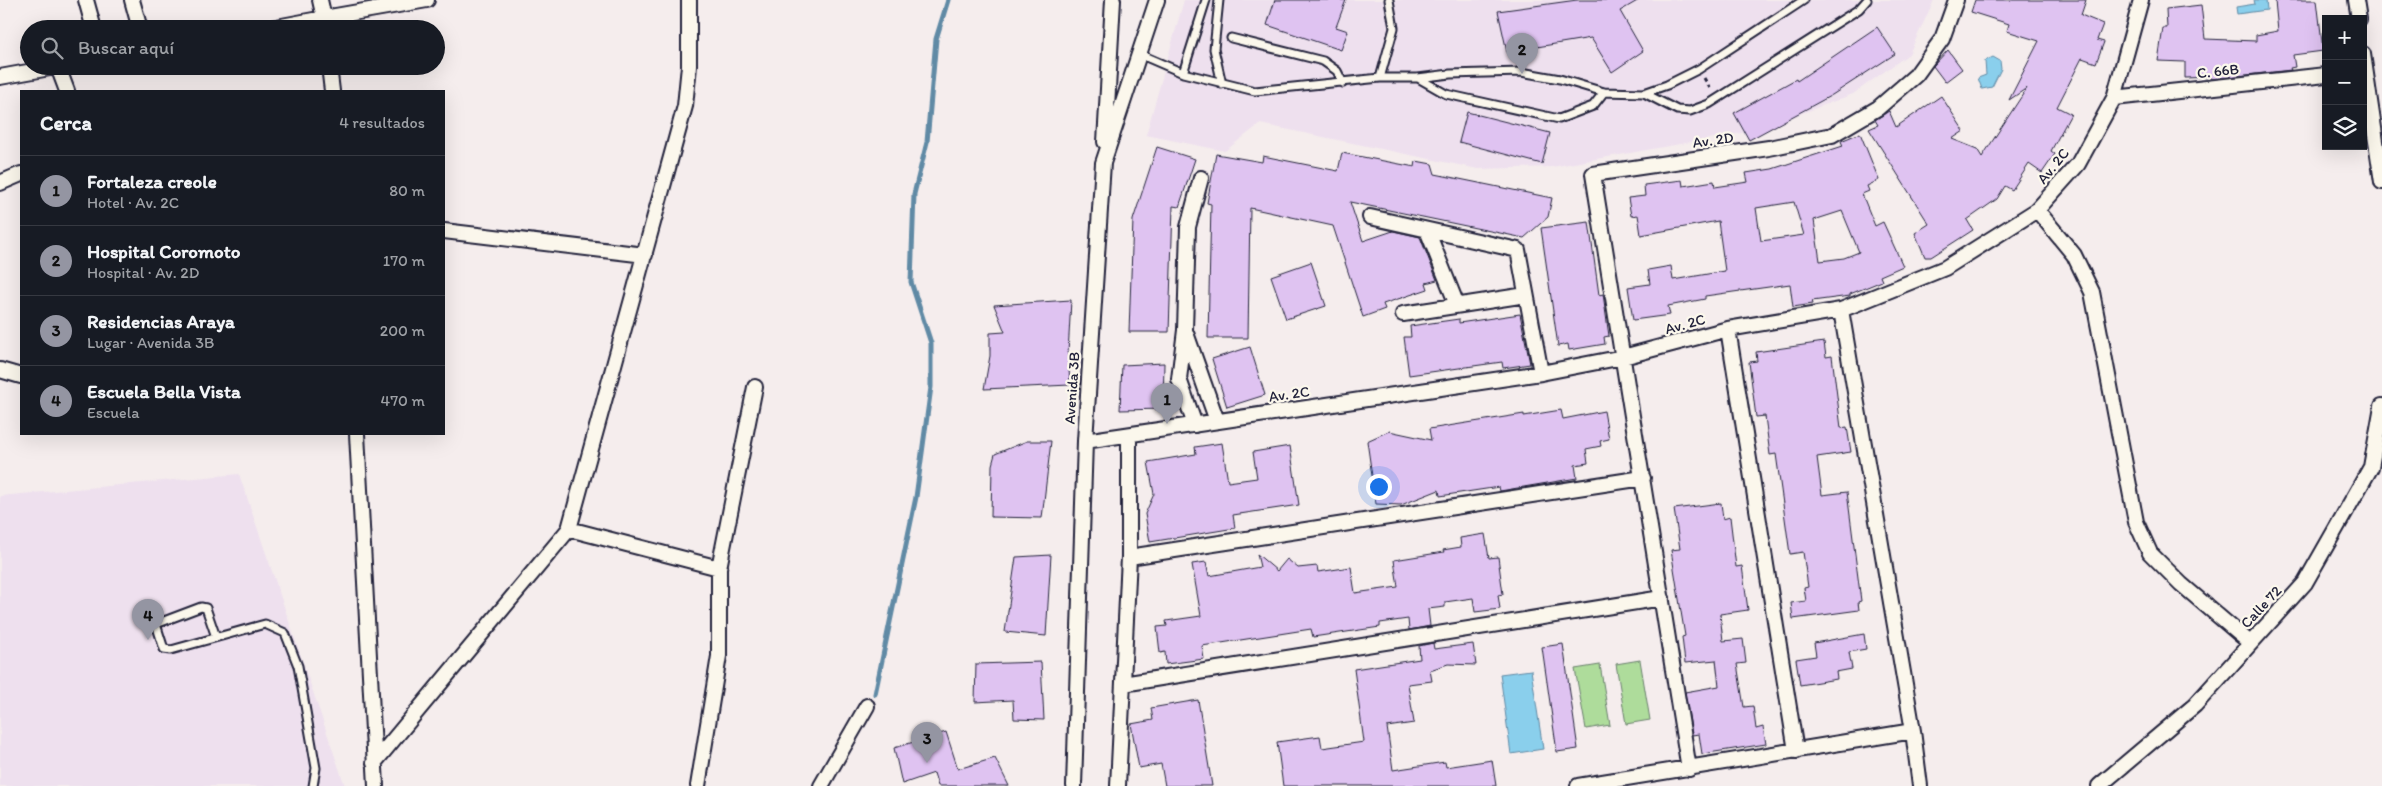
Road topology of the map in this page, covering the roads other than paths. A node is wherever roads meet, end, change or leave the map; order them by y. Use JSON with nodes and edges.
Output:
{"nodes":[{"id":1,"x":86,"y":0,"type":"edge"},
{"id":2,"x":132,"y":0,"type":"edge"},
{"id":3,"x":320,"y":0,"type":"edge"},
{"id":4,"x":427,"y":0,"type":"edge"},
{"id":5,"x":689,"y":0,"type":"edge"},
{"id":6,"x":1113,"y":0,"type":"edge"},
{"id":7,"x":1156,"y":0,"type":"edge"},
{"id":8,"x":1206,"y":0,"type":"edge"},
{"id":9,"x":1219,"y":0,"type":"edge"},
{"id":10,"x":1389,"y":0,"type":"edge"},
{"id":11,"x":1804,"y":0,"type":"edge"},
{"id":12,"x":1867,"y":0,"type":"edge"},
{"id":13,"x":1956,"y":0,"type":"edge"},
{"id":14,"x":2141,"y":0,"type":"edge"},
{"id":15,"x":2356,"y":0,"type":"edge"},
{"id":16,"x":2358,"y":15,"type":"edge"},
{"id":17,"x":92,"y":20,"type":"edge"},
{"id":18,"x":138,"y":20,"type":"edge"},
{"id":19,"x":323,"y":20,"type":"edge"},
{"id":20,"x":341,"y":20,"type":"edge"},
{"id":21,"x":1231,"y":38,"type":"dead end"},
{"id":22,"x":1139,"y":54,"type":"junction"},
{"id":23,"x":20,"y":73,"type":"edge"},
{"id":24,"x":1183,"y":73,"type":"junction"},
{"id":25,"x":63,"y":75,"type":"edge"},
{"id":26,"x":330,"y":75,"type":"edge"},
{"id":27,"x":2322,"y":75,"type":"edge"},
{"id":28,"x":0,"y":77,"type":"edge"},
{"id":29,"x":1380,"y":78,"type":"junction"},
{"id":30,"x":1418,"y":78,"type":"junction"},
{"id":31,"x":1343,"y":83,"type":"junction"},
{"id":32,"x":1222,"y":84,"type":"junction"},
{"id":33,"x":67,"y":90,"type":"edge"},
{"id":34,"x":332,"y":90,"type":"edge"},
{"id":35,"x":2367,"y":90,"type":"edge"},
{"id":36,"x":1604,"y":92,"type":"junction"},
{"id":37,"x":1644,"y":93,"type":"junction"},
{"id":38,"x":2114,"y":98,"type":"junction"},
{"id":39,"x":1103,"y":163,"type":"junction"},
{"id":40,"x":20,"y":174,"type":"edge"},
{"id":41,"x":1201,"y":178,"type":"dead end"},
{"id":42,"x":2382,"y":182,"type":"edge"},
{"id":43,"x":0,"y":183,"type":"edge"},
{"id":44,"x":2037,"y":210,"type":"junction"},
{"id":45,"x":1370,"y":217,"type":"dead end"},
{"id":46,"x":1427,"y":230,"type":"junction"},
{"id":47,"x":445,"y":231,"type":"edge"},
{"id":48,"x":646,"y":255,"type":"junction"},
{"id":49,"x":1526,"y":295,"type":"junction"},
{"id":50,"x":1457,"y":305,"type":"junction"},
{"id":51,"x":1841,"y":310,"type":"junction"},
{"id":52,"x":1403,"y":314,"type":"dead end"},
{"id":53,"x":1728,"y":329,"type":"junction"},
{"id":54,"x":1185,"y":330,"type":"junction"},
{"id":55,"x":1623,"y":357,"type":"junction"},
{"id":56,"x":0,"y":370,"type":"edge"},
{"id":57,"x":1541,"y":373,"type":"junction"},
{"id":58,"x":20,"y":376,"type":"edge"},
{"id":59,"x":755,"y":387,"type":"dead end"},
{"id":60,"x":2381,"y":415,"type":"edge"},
{"id":61,"x":1217,"y":421,"type":"junction"},
{"id":62,"x":1195,"y":425,"type":"junction"},
{"id":63,"x":357,"y":435,"type":"edge"},
{"id":64,"x":1129,"y":436,"type":"junction"},
{"id":65,"x":1085,"y":441,"type":"junction"},
{"id":66,"x":1643,"y":478,"type":"junction"},
{"id":67,"x":569,"y":529,"type":"junction"},
{"id":68,"x":1129,"y":557,"type":"junction"},
{"id":69,"x":719,"y":568,"type":"junction"},
{"id":70,"x":1662,"y":598,"type":"junction"},
{"id":71,"x":216,"y":637,"type":"junction"},
{"id":72,"x":2250,"y":643,"type":"junction"},
{"id":73,"x":1123,"y":684,"type":"junction"},
{"id":74,"x":867,"y":706,"type":"dead end"},
{"id":75,"x":1912,"y":731,"type":"junction"},
{"id":76,"x":1796,"y":751,"type":"junction"},
{"id":77,"x":374,"y":763,"type":"junction"},
{"id":78,"x":1689,"y":768,"type":"junction"},
{"id":79,"x":313,"y":786,"type":"edge"},
{"id":80,"x":376,"y":786,"type":"edge"},
{"id":81,"x":698,"y":786,"type":"edge"},
{"id":82,"x":821,"y":786,"type":"edge"},
{"id":83,"x":1074,"y":786,"type":"edge"},
{"id":84,"x":1118,"y":786,"type":"edge"},
{"id":85,"x":1578,"y":786,"type":"edge"},
{"id":86,"x":1920,"y":786,"type":"edge"},
{"id":87,"x":2099,"y":786,"type":"edge"}],
"edges":[{"from":1,"to":17,"type":"street"},
{"from":2,"to":18,"type":"street"},
{"from":3,"to":19,"type":"street"},
{"from":4,"to":20,"type":"street"},
{"from":5,"to":48,"type":"street"},
{"from":6,"to":39,"type":"street"},
{"from":7,"to":22,"type":"street","name":"Avenida 3B"},
{"from":8,"to":24,"type":"lane"},
{"from":9,"to":32,"type":"lane"},
{"from":10,"to":29,"type":"lane"},
{"from":11,"to":37,"type":"lane"},
{"from":12,"to":37,"type":"lane"},
{"from":13,"to":55,"type":"street","name":"Av. 2D"},
{"from":14,"to":38,"type":"street","name":"Av. 2C"},
{"from":15,"to":16,"type":"street"},
{"from":21,"to":31,"type":"lane"},
{"from":22,"to":24,"type":"lane"},
{"from":22,"to":39,"type":"street","name":"Avenida 3B"},
{"from":23,"to":28,"type":"street"},
{"from":24,"to":32,"type":"lane"},
{"from":25,"to":33,"type":"street"},
{"from":26,"to":34,"type":"street"},
{"from":27,"to":38,"type":"street","name":"C. 66B"},
{"from":29,"to":30,"type":"lane"},
{"from":29,"to":31,"type":"lane"},
{"from":30,"to":36,"type":"lane"},
{"from":30,"to":36,"type":"lane"},
{"from":31,"to":32,"type":"lane"},
{"from":35,"to":42,"type":"street"},
{"from":36,"to":37,"type":"lane"},
{"from":38,"to":44,"type":"street","name":"Av. 2C"},
{"from":39,"to":65,"type":"street","name":"Avenida 3B"},
{"from":40,"to":43,"type":"street"},
{"from":41,"to":54,"type":"street"},
{"from":44,"to":51,"type":"street","name":"Av. 2C"},
{"from":44,"to":72,"type":"street"},
{"from":45,"to":46,"type":"street"},
{"from":46,"to":49,"type":"street"},
{"from":46,"to":50,"type":"street"},
{"from":47,"to":48,"type":"street"},
{"from":48,"to":67,"type":"street"},
{"from":49,"to":50,"type":"street"},
{"from":49,"to":57,"type":"street"},
{"from":50,"to":52,"type":"street"},
{"from":51,"to":53,"type":"street","name":"Av. 2C"},
{"from":51,"to":75,"type":"street"},
{"from":53,"to":55,"type":"street","name":"Av. 2C"},
{"from":53,"to":76,"type":"street"},
{"from":54,"to":61,"type":"street"},
{"from":54,"to":62,"type":"street"},
{"from":55,"to":57,"type":"street","name":"Av. 2C"},
{"from":55,"to":66,"type":"street"},
{"from":56,"to":58,"type":"street"},
{"from":57,"to":61,"type":"street","name":"Av. 2C"},
{"from":59,"to":69,"type":"street"},
{"from":60,"to":72,"type":"street","name":"Calle 72"},
{"from":61,"to":62,"type":"street","name":"Av. 2C"},
{"from":62,"to":64,"type":"street","name":"Av. 2C"},
{"from":63,"to":77,"type":"street"},
{"from":64,"to":65,"type":"street","name":"Av. 2C"},
{"from":64,"to":68,"type":"street"},
{"from":65,"to":83,"type":"street","name":"Avenida 3B"},
{"from":66,"to":68,"type":"street"},
{"from":66,"to":70,"type":"street"},
{"from":67,"to":69,"type":"street"},
{"from":67,"to":77,"type":"street"},
{"from":68,"to":73,"type":"street"},
{"from":69,"to":81,"type":"street"},
{"from":70,"to":73,"type":"street"},
{"from":70,"to":78,"type":"street"},
{"from":71,"to":71,"type":"lane"},
{"from":71,"to":79,"type":"lane"},
{"from":72,"to":87,"type":"street","name":"Calle 72"},
{"from":73,"to":84,"type":"street"},
{"from":74,"to":82,"type":"street"},
{"from":75,"to":76,"type":"street"},
{"from":75,"to":86,"type":"street"},
{"from":76,"to":78,"type":"street"},
{"from":77,"to":80,"type":"street"},
{"from":78,"to":85,"type":"street"}]}
